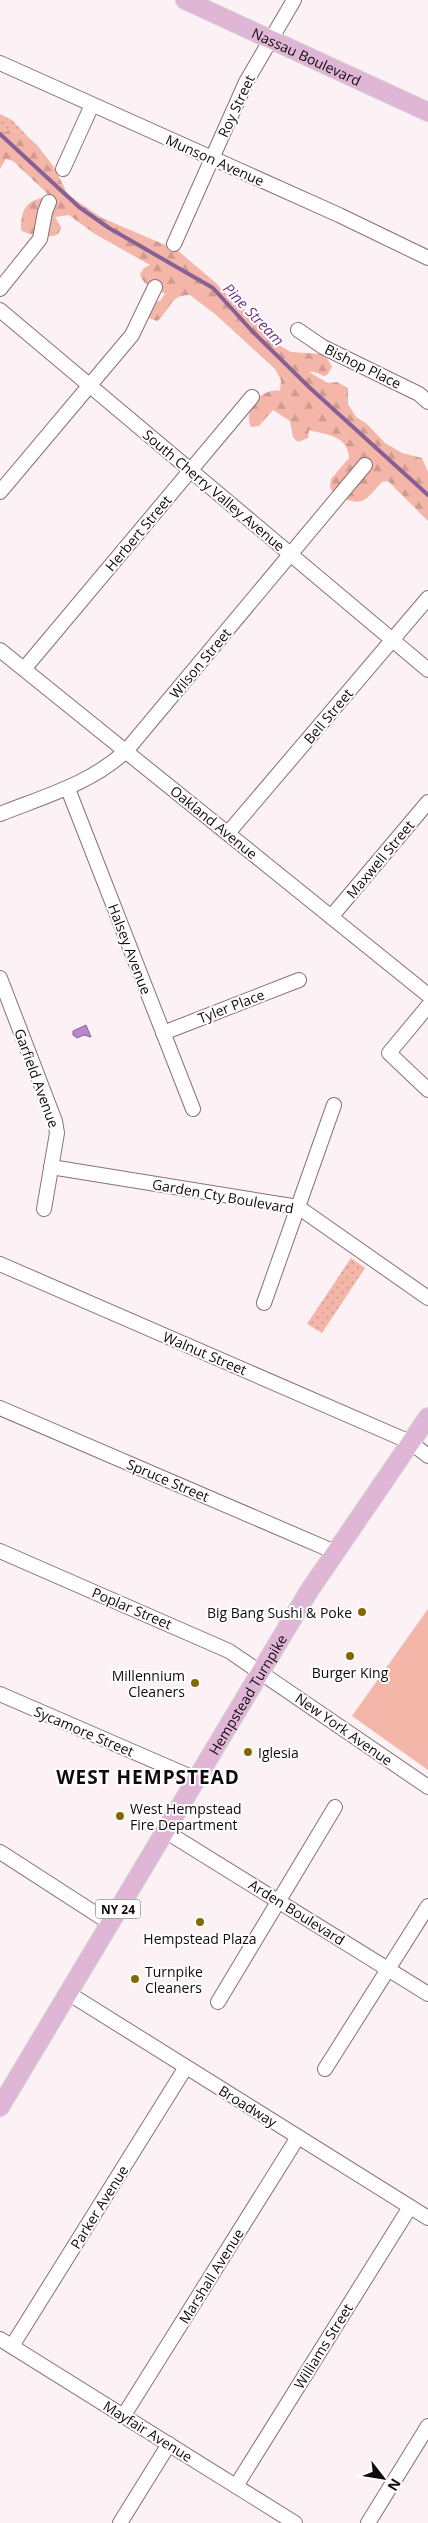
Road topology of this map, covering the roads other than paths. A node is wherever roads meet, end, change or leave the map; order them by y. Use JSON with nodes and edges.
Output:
{"nodes":[{"id":1,"x":185,"y":0,"type":"edge"},
{"id":2,"x":294,"y":0,"type":"edge"},
{"id":3,"x":271,"y":39,"type":"junction"},
{"id":4,"x":0,"y":64,"type":"edge"},
{"id":5,"x":92,"y":105,"type":"junction"},
{"id":6,"x":428,"y":112,"type":"edge"},
{"id":7,"x":212,"y":158,"type":"junction"},
{"id":8,"x":63,"y":169,"type":"dead end"},
{"id":9,"x":49,"y":202,"type":"dead end"},
{"id":10,"x":174,"y":244,"type":"dead end"},
{"id":11,"x":428,"y":258,"type":"edge"},
{"id":12,"x":155,"y":287,"type":"dead end"},
{"id":13,"x":0,"y":289,"type":"edge"},
{"id":14,"x":0,"y":310,"type":"edge"},
{"id":15,"x":298,"y":330,"type":"dead end"},
{"id":16,"x":90,"y":386,"type":"junction"},
{"id":17,"x":252,"y":397,"type":"dead end"},
{"id":18,"x":428,"y":402,"type":"edge"},
{"id":19,"x":365,"y":465,"type":"dead end"},
{"id":20,"x":191,"y":470,"type":"junction"},
{"id":21,"x":0,"y":492,"type":"edge"},
{"id":22,"x":291,"y":555,"type":"junction"},
{"id":23,"x":428,"y":598,"type":"edge"},
{"id":24,"x":392,"y":640,"type":"junction"},
{"id":25,"x":0,"y":650,"type":"edge"},
{"id":26,"x":24,"y":669,"type":"junction"},
{"id":27,"x":428,"y":670,"type":"edge"},
{"id":28,"x":126,"y":751,"type":"junction"},
{"id":29,"x":68,"y":789,"type":"junction"},
{"id":30,"x":428,"y":802,"type":"edge"},
{"id":31,"x":0,"y":814,"type":"edge"},
{"id":32,"x":228,"y":833,"type":"junction"},
{"id":33,"x":331,"y":917,"type":"junction"},
{"id":34,"x":0,"y":978,"type":"edge"},
{"id":35,"x":299,"y":980,"type":"dead end"},
{"id":36,"x":428,"y":994,"type":"edge"},
{"id":37,"x":428,"y":1006,"type":"edge"},
{"id":38,"x":163,"y":1033,"type":"junction"},
{"id":39,"x":428,"y":1090,"type":"edge"},
{"id":40,"x":334,"y":1105,"type":"dead end"},
{"id":41,"x":193,"y":1109,"type":"dead end"},
{"id":42,"x":51,"y":1167,"type":"junction"},
{"id":43,"x":298,"y":1207,"type":"junction"},
{"id":44,"x":44,"y":1209,"type":"dead end"},
{"id":45,"x":0,"y":1264,"type":"edge"},
{"id":46,"x":428,"y":1298,"type":"edge"},
{"id":47,"x":264,"y":1303,"type":"dead end"},
{"id":48,"x":0,"y":1408,"type":"edge"},
{"id":49,"x":428,"y":1417,"type":"edge"},
{"id":50,"x":410,"y":1442,"type":"junction"},
{"id":51,"x":428,"y":1456,"type":"edge"},
{"id":52,"x":0,"y":1551,"type":"edge"},
{"id":53,"x":334,"y":1552,"type":"junction"},
{"id":54,"x":260,"y":1672,"type":"junction"},
{"id":55,"x":0,"y":1694,"type":"edge"},
{"id":56,"x":196,"y":1779,"type":"junction"},
{"id":57,"x":428,"y":1787,"type":"edge"},
{"id":58,"x":335,"y":1807,"type":"dead end"},
{"id":59,"x":165,"y":1831,"type":"junction"},
{"id":60,"x":0,"y":1852,"type":"edge"},
{"id":61,"x":278,"y":1899,"type":"junction"},
{"id":62,"x":428,"y":1906,"type":"edge"},
{"id":63,"x":110,"y":1923,"type":"junction"},
{"id":64,"x":389,"y":1969,"type":"junction"},
{"id":65,"x":68,"y":1993,"type":"junction"},
{"id":66,"x":428,"y":1994,"type":"edge"},
{"id":67,"x":218,"y":2002,"type":"dead end"},
{"id":68,"x":186,"y":2067,"type":"junction"},
{"id":69,"x":325,"y":2069,"type":"dead end"},
{"id":70,"x":0,"y":2107,"type":"edge"},
{"id":71,"x":298,"y":2137,"type":"junction"},
{"id":72,"x":410,"y":2207,"type":"junction"},
{"id":73,"x":428,"y":2218,"type":"edge"},
{"id":74,"x":0,"y":2338,"type":"edge"},
{"id":75,"x":12,"y":2346,"type":"junction"},
{"id":76,"x":124,"y":2415,"type":"junction"},
{"id":77,"x":428,"y":2426,"type":"edge"},
{"id":78,"x":169,"y":2444,"type":"junction"},
{"id":79,"x":236,"y":2486,"type":"junction"},
{"id":80,"x":120,"y":2523,"type":"edge"},
{"id":81,"x":295,"y":2523,"type":"edge"},
{"id":82,"x":368,"y":2523,"type":"edge"}],
"edges":[{"from":1,"to":3,"type":"main road","name":"Nassau Boulevard"},
{"from":2,"to":3,"type":"street","name":"Roy Street"},
{"from":3,"to":6,"type":"main road","name":"Nassau Boulevard"},
{"from":3,"to":7,"type":"street","name":"Roy Street"},
{"from":4,"to":5,"type":"street","name":"Munson Avenue"},
{"from":5,"to":7,"type":"street","name":"Munson Avenue"},
{"from":5,"to":8,"type":"street"},
{"from":7,"to":10,"type":"street","name":"Roy Street"},
{"from":7,"to":11,"type":"street","name":"Munson Avenue"},
{"from":9,"to":13,"type":"street"},
{"from":12,"to":16,"type":"street"},
{"from":14,"to":16,"type":"street","name":"South Cherry Valley Avenue"},
{"from":15,"to":18,"type":"street","name":"Bishop Place"},
{"from":16,"to":20,"type":"street","name":"South Cherry Valley Avenue"},
{"from":16,"to":21,"type":"street"},
{"from":17,"to":20,"type":"street","name":"Herbert Street"},
{"from":19,"to":22,"type":"street","name":"Wilson Street"},
{"from":20,"to":22,"type":"street","name":"South Cherry Valley Avenue"},
{"from":20,"to":26,"type":"street","name":"Herbert Street"},
{"from":22,"to":24,"type":"street","name":"South Cherry Valley Avenue"},
{"from":22,"to":28,"type":"street","name":"Wilson Street"},
{"from":23,"to":24,"type":"street","name":"Bell Street"},
{"from":24,"to":27,"type":"street","name":"South Cherry Valley Avenue"},
{"from":24,"to":32,"type":"street","name":"Bell Street"},
{"from":25,"to":26,"type":"street","name":"Oakland Avenue"},
{"from":26,"to":28,"type":"street","name":"Oakland Avenue"},
{"from":28,"to":29,"type":"street","name":"Wilson Street"},
{"from":28,"to":32,"type":"street","name":"Oakland Avenue"},
{"from":29,"to":31,"type":"street","name":"Wilson Street"},
{"from":29,"to":38,"type":"street","name":"Halsey Avenue"},
{"from":30,"to":33,"type":"street","name":"Maxwell Street"},
{"from":32,"to":33,"type":"street","name":"Oakland Avenue"},
{"from":33,"to":36,"type":"street","name":"Oakland Avenue"},
{"from":34,"to":42,"type":"street","name":"Garfield Avenue"},
{"from":35,"to":38,"type":"street","name":"Tyler Place"},
{"from":37,"to":39,"type":"street"},
{"from":38,"to":41,"type":"street","name":"Halsey Avenue"},
{"from":40,"to":43,"type":"street"},
{"from":42,"to":43,"type":"street","name":"Garden Cty Boulevard"},
{"from":42,"to":44,"type":"street","name":"Garfield Avenue"},
{"from":43,"to":46,"type":"street","name":"Garden Cty Boulevard"},
{"from":43,"to":47,"type":"street"},
{"from":45,"to":50,"type":"street","name":"Walnut Street"},
{"from":48,"to":53,"type":"street","name":"Spruce Street"},
{"from":49,"to":50,"type":"main road","name":"Hempstead Turnpike","number":"NY 24"},
{"from":50,"to":51,"type":"street","name":"Walnut Street"},
{"from":50,"to":53,"type":"main road","name":"Hempstead Turnpike","number":"NY 24"},
{"from":52,"to":54,"type":"street","name":"Poplar Street"},
{"from":53,"to":54,"type":"main road","name":"Hempstead Turnpike","number":"NY 24"},
{"from":54,"to":56,"type":"main road","name":"Hempstead Turnpike","number":"NY 24"},
{"from":54,"to":57,"type":"street","name":"New York Avenue"},
{"from":55,"to":56,"type":"street","name":"Sycamore Street"},
{"from":56,"to":59,"type":"main road","name":"Hempstead Turnpike","number":"NY 24"},
{"from":58,"to":61,"type":"street"},
{"from":59,"to":61,"type":"street","name":"Arden Boulevard"},
{"from":59,"to":63,"type":"main road","name":"Hempstead Turnpike","number":"NY 24"},
{"from":60,"to":63,"type":"street"},
{"from":61,"to":64,"type":"street","name":"Arden Boulevard"},
{"from":61,"to":67,"type":"street"},
{"from":62,"to":64,"type":"street"},
{"from":63,"to":65,"type":"main road","name":"Hempstead Turnpike","number":"NY 24"},
{"from":64,"to":66,"type":"street","name":"Arden Boulevard"},
{"from":64,"to":69,"type":"street"},
{"from":65,"to":68,"type":"street","name":"Broadway"},
{"from":65,"to":70,"type":"main road","name":"Hempstead Turnpike","number":"NY 24"},
{"from":68,"to":71,"type":"street","name":"Broadway"},
{"from":68,"to":75,"type":"street","name":"Parker Avenue"},
{"from":71,"to":72,"type":"street","name":"Broadway"},
{"from":71,"to":76,"type":"street","name":"Marshall Avenue"},
{"from":72,"to":73,"type":"street","name":"Broadway"},
{"from":72,"to":79,"type":"street","name":"Williams Street"},
{"from":74,"to":75,"type":"street","name":"Mayfair Avenue"},
{"from":75,"to":76,"type":"street","name":"Mayfair Avenue"},
{"from":76,"to":78,"type":"street","name":"Mayfair Avenue"},
{"from":77,"to":82,"type":"street"},
{"from":78,"to":79,"type":"street","name":"Mayfair Avenue"},
{"from":78,"to":80,"type":"street"},
{"from":79,"to":81,"type":"street","name":"Mayfair Avenue"}]}
